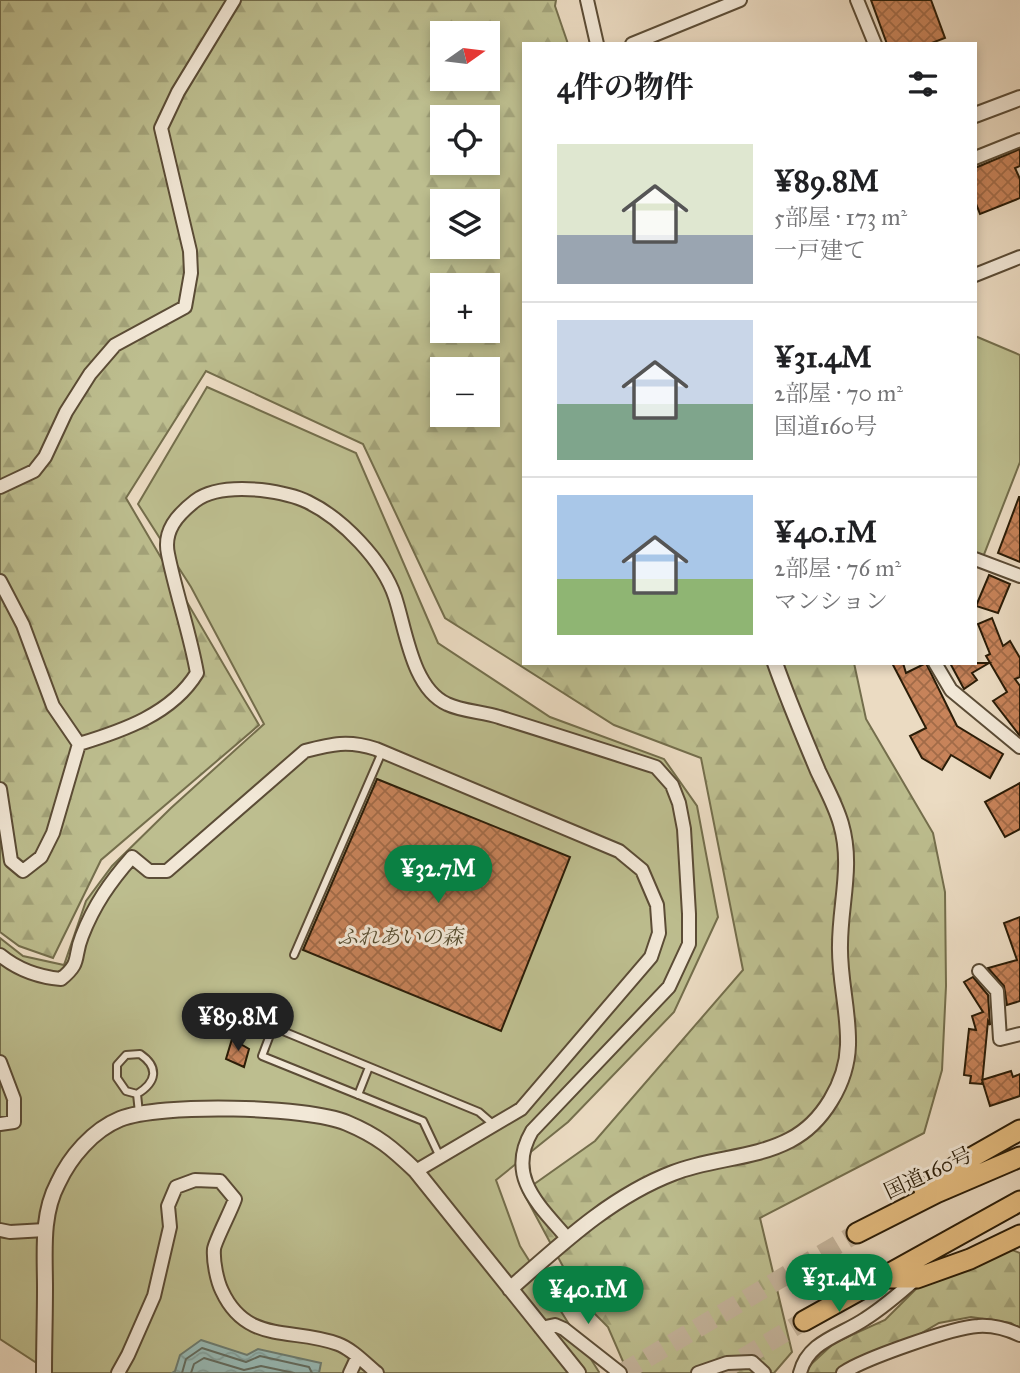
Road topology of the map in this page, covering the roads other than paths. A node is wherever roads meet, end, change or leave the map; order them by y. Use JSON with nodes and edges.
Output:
{"nodes":[{"id":1,"x":234,"y":0,"type":"edge"},
{"id":2,"x":587,"y":0,"type":"edge"},
{"id":3,"x":740,"y":0,"type":"edge"},
{"id":4,"x":858,"y":0,"type":"edge"},
{"id":5,"x":597,"y":42,"type":"edge"},
{"id":6,"x":637,"y":42,"type":"edge"},
{"id":7,"x":874,"y":42,"type":"edge"},
{"id":8,"x":1020,"y":98,"type":"edge"},
{"id":9,"x":977,"y":114,"type":"edge"},
{"id":10,"x":1020,"y":140,"type":"edge"},
{"id":11,"x":977,"y":157,"type":"edge"},
{"id":12,"x":1020,"y":257,"type":"edge"},
{"id":13,"x":977,"y":274,"type":"edge"},
{"id":14,"x":0,"y":487,"type":"edge"},
{"id":15,"x":977,"y":560,"type":"edge"},
{"id":16,"x":1020,"y":576,"type":"edge"},
{"id":17,"x":0,"y":580,"type":"edge"},
{"id":18,"x":776,"y":665,"type":"edge"},
{"id":19,"x":936,"y":665,"type":"edge"},
{"id":20,"x":79,"y":744,"type":"junction"},
{"id":21,"x":1020,"y":747,"type":"edge"},
{"id":22,"x":382,"y":752,"type":"junction"},
{"id":23,"x":0,"y":789,"type":"edge"},
{"id":24,"x":0,"y":955,"type":"edge"},
{"id":25,"x":294,"y":955,"type":"dead end"},
{"id":26,"x":979,"y":971,"type":"dead end"},
{"id":27,"x":1020,"y":1034,"type":"edge"},
{"id":28,"x":0,"y":1062,"type":"edge"},
{"id":29,"x":369,"y":1067,"type":"junction"},
{"id":30,"x":137,"y":1094,"type":"junction"},
{"id":31,"x":358,"y":1095,"type":"junction"},
{"id":32,"x":139,"y":1115,"type":"junction"},
{"id":33,"x":0,"y":1124,"type":"edge"},
{"id":34,"x":494,"y":1125,"type":"junction"},
{"id":35,"x":1020,"y":1130,"type":"edge"},
{"id":36,"x":440,"y":1157,"type":"junction"},
{"id":37,"x":1020,"y":1157,"type":"edge"},
{"id":38,"x":416,"y":1171,"type":"junction"},
{"id":39,"x":1020,"y":1201,"type":"edge"},
{"id":40,"x":893,"y":1214,"type":"junction"},
{"id":41,"x":0,"y":1230,"type":"edge"},
{"id":42,"x":45,"y":1230,"type":"junction"},
{"id":43,"x":857,"y":1233,"type":"tunnel mouth"},
{"id":44,"x":568,"y":1239,"type":"junction"},
{"id":45,"x":1016,"y":1240,"type":"edge"},
{"id":46,"x":886,"y":1278,"type":"junction"},
{"id":47,"x":918,"y":1278,"type":"junction"},
{"id":48,"x":510,"y":1289,"type":"junction"},
{"id":49,"x":804,"y":1321,"type":"tunnel mouth"},
{"id":50,"x":541,"y":1328,"type":"junction"},
{"id":51,"x":1020,"y":1335,"type":"edge"},
{"id":52,"x":357,"y":1358,"type":"junction"},
{"id":53,"x":44,"y":1373,"type":"edge"},
{"id":54,"x":118,"y":1373,"type":"edge"},
{"id":55,"x":351,"y":1373,"type":"edge"},
{"id":56,"x":377,"y":1373,"type":"edge"},
{"id":57,"x":578,"y":1373,"type":"edge"},
{"id":58,"x":620,"y":1373,"type":"edge"},
{"id":59,"x":698,"y":1373,"type":"edge"},
{"id":60,"x":764,"y":1373,"type":"edge"},
{"id":61,"x":800,"y":1373,"type":"edge"},
{"id":62,"x":843,"y":1373,"type":"edge"}],
"edges":[{"from":1,"to":14,"type":"street"},
{"from":2,"to":5,"type":"street"},
{"from":3,"to":6,"type":"street"},
{"from":4,"to":7,"type":"street"},
{"from":8,"to":9,"type":"street"},
{"from":10,"to":11,"type":"street"},
{"from":12,"to":13,"type":"street"},
{"from":15,"to":16,"type":"street"},
{"from":17,"to":20,"type":"street"},
{"from":18,"to":44,"type":"street"},
{"from":19,"to":21,"type":"street"},
{"from":20,"to":23,"type":"street"},
{"from":20,"to":44,"type":"street"},
{"from":22,"to":24,"type":"street"},
{"from":22,"to":25,"type":"lane"},
{"from":22,"to":34,"type":"street"},
{"from":26,"to":27,"type":"street"},
{"from":28,"to":33,"type":"street"},
{"from":29,"to":31,"type":"lane"},
{"from":29,"to":31,"type":"lane"},
{"from":29,"to":34,"type":"lane"},
{"from":30,"to":30,"type":"lane"},
{"from":30,"to":32,"type":"lane"},
{"from":31,"to":36,"type":"lane"},
{"from":32,"to":38,"type":"street"},
{"from":32,"to":42,"type":"street"},
{"from":34,"to":36,"type":"street"},
{"from":35,"to":40,"type":"highway"},
{"from":36,"to":38,"type":"street"},
{"from":37,"to":40,"type":"highway","name":"国道160号"},
{"from":38,"to":48,"type":"street"},
{"from":39,"to":46,"type":"highway"},
{"from":40,"to":43,"type":"highway","name":"国道160号"},
{"from":41,"to":42,"type":"street"},
{"from":42,"to":53,"type":"street"},
{"from":44,"to":48,"type":"street"},
{"from":45,"to":47,"type":"highway"},
{"from":46,"to":47,"type":"highway"},
{"from":46,"to":49,"type":"highway"},
{"from":47,"to":61,"type":"street"},
{"from":48,"to":50,"type":"street"},
{"from":50,"to":57,"type":"street"},
{"from":50,"to":58,"type":"street"},
{"from":51,"to":62,"type":"street"},
{"from":52,"to":54,"type":"street"},
{"from":52,"to":55,"type":"street"},
{"from":52,"to":56,"type":"street"},
{"from":59,"to":60,"type":"street"}]}
